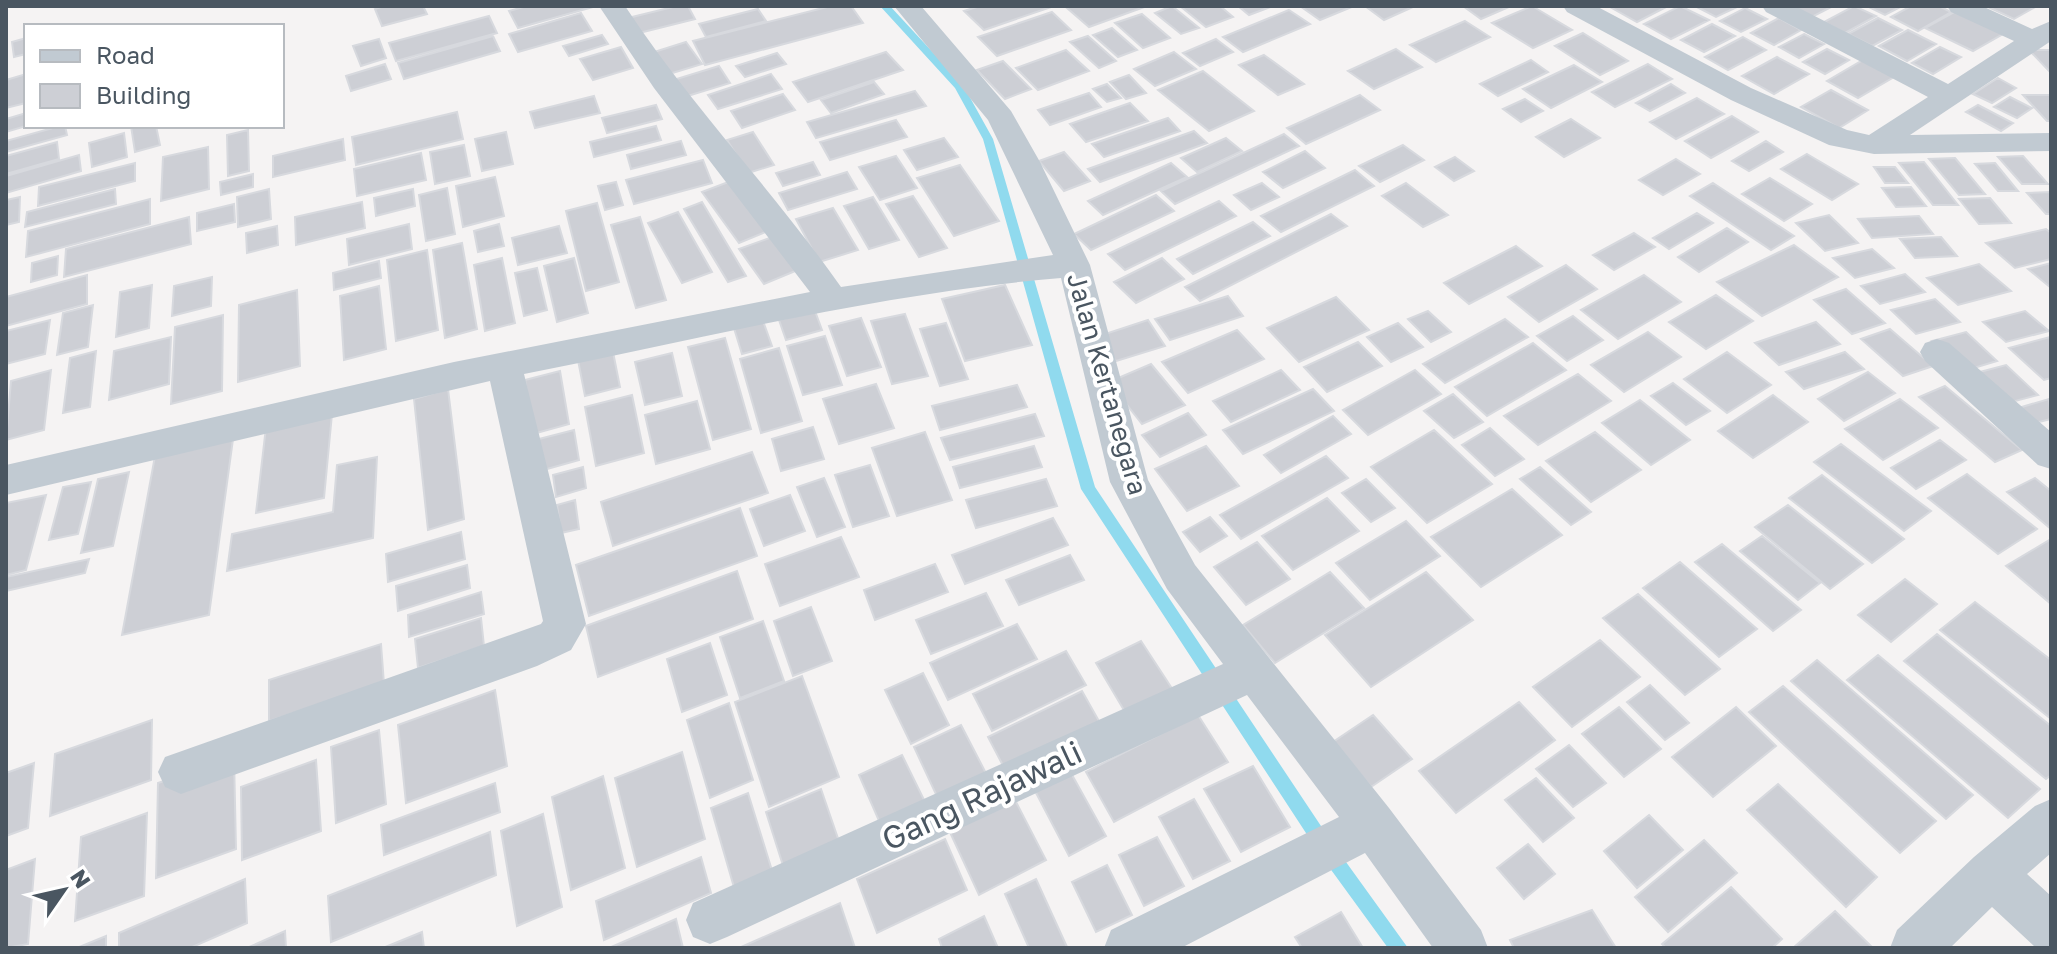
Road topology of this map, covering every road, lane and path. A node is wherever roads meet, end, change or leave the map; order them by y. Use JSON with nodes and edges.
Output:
{"nodes":[{"id":1,"x":612,"y":6,"type":"edge"},
{"id":2,"x":907,"y":6,"type":"edge"},
{"id":3,"x":1576,"y":6,"type":"edge"},
{"id":4,"x":1775,"y":6,"type":"edge"},
{"id":5,"x":1960,"y":6,"type":"edge"},
{"id":6,"x":2042,"y":35,"type":"edge"},
{"id":7,"x":1949,"y":96,"type":"junction"},
{"id":8,"x":2051,"y":142,"type":"edge"},
{"id":9,"x":1874,"y":145,"type":"junction"},
{"id":10,"x":1064,"y":265,"type":"junction"},
{"id":11,"x":833,"y":300,"type":"junction"},
{"id":12,"x":1937,"y":352,"type":"dead end"},
{"id":13,"x":504,"y":366,"type":"junction"},
{"id":14,"x":2051,"y":454,"type":"edge"},
{"id":15,"x":6,"y":480,"type":"edge"},
{"id":16,"x":1246,"y":674,"type":"junction"},
{"id":17,"x":181,"y":772,"type":"dead end"},
{"id":18,"x":2051,"y":822,"type":"edge"},
{"id":19,"x":1363,"y":831,"type":"junction"},
{"id":20,"x":1991,"y":874,"type":"junction"},
{"id":21,"x":710,"y":920,"type":"dead end"},
{"id":22,"x":2051,"y":929,"type":"edge"},
{"id":23,"x":1129,"y":948,"type":"edge"},
{"id":24,"x":1463,"y":948,"type":"edge"},
{"id":25,"x":1915,"y":948,"type":"edge"}],
"edges":[{"from":1,"to":11,"type":"street"},
{"from":2,"to":10,"type":"street","name":"Jalan Kertanegara"},
{"from":3,"to":9,"type":"street"},
{"from":4,"to":7,"type":"street"},
{"from":5,"to":6,"type":"street"},
{"from":6,"to":7,"type":"street"},
{"from":7,"to":9,"type":"street"},
{"from":8,"to":9,"type":"street"},
{"from":10,"to":11,"type":"street"},
{"from":10,"to":16,"type":"street","name":"Jalan Kertanegara"},
{"from":11,"to":13,"type":"street"},
{"from":12,"to":14,"type":"street"},
{"from":13,"to":15,"type":"street"},
{"from":13,"to":17,"type":"street"},
{"from":16,"to":19,"type":"street","name":"Jalan Kertanegara"},
{"from":16,"to":21,"type":"street","name":"Gang Rajawali"},
{"from":18,"to":20,"type":"street"},
{"from":19,"to":23,"type":"street"},
{"from":19,"to":24,"type":"street","name":"Jalan Kertanegara"},
{"from":20,"to":22,"type":"street"},
{"from":20,"to":25,"type":"street"}]}
